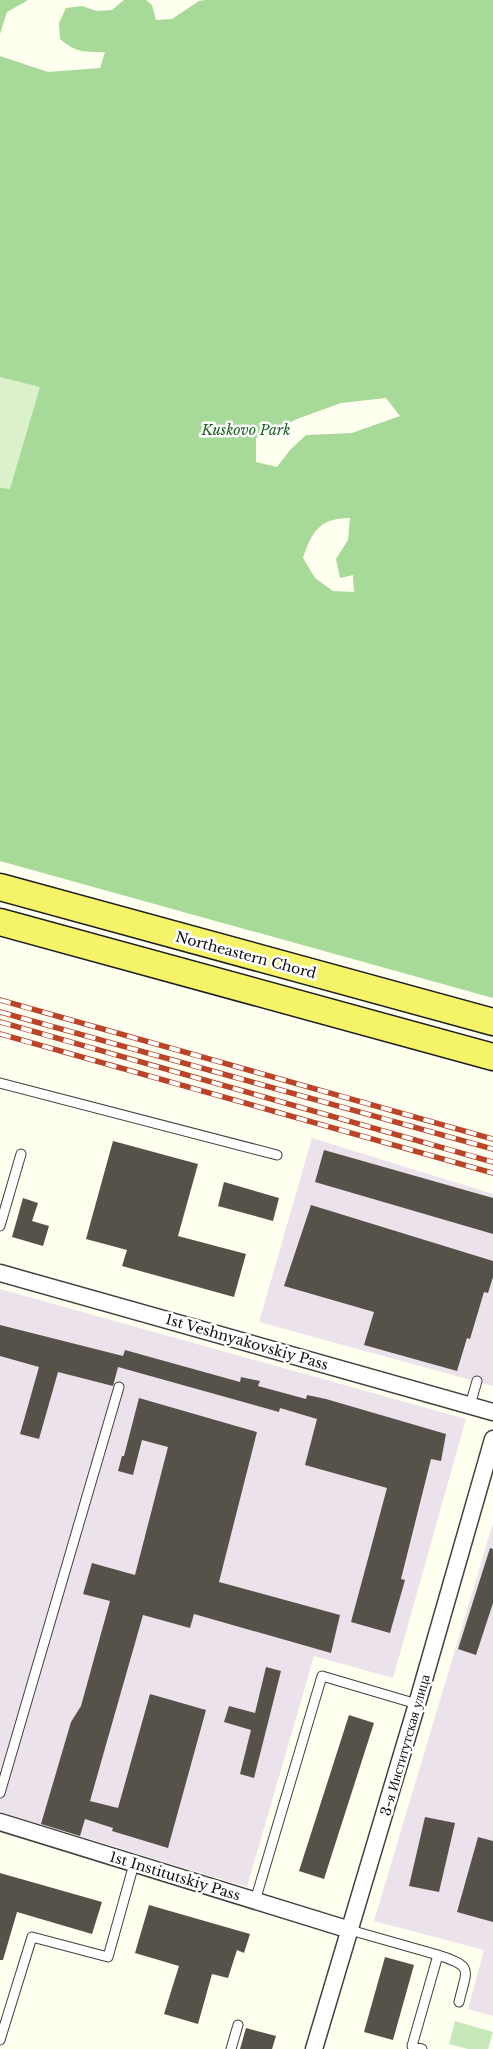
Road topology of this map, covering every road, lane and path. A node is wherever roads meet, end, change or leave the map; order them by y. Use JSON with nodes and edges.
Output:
{"nodes":[{"id":1,"x":0,"y":887,"type":"edge"},
{"id":2,"x":0,"y":922,"type":"edge"},
{"id":3,"x":493,"y":1022,"type":"edge"},
{"id":4,"x":493,"y":1057,"type":"edge"},
{"id":5,"x":0,"y":1083,"type":"edge"},
{"id":6,"x":21,"y":1154,"type":"dead end"},
{"id":7,"x":277,"y":1155,"type":"dead end"},
{"id":8,"x":0,"y":1226,"type":"edge"},
{"id":9,"x":0,"y":1273,"type":"edge"},
{"id":10,"x":477,"y":1382,"type":"dead end"},
{"id":11,"x":119,"y":1387,"type":"dead end"},
{"id":12,"x":470,"y":1405,"type":"junction"},
{"id":13,"x":493,"y":1412,"type":"edge"},
{"id":14,"x":493,"y":1439,"type":"edge"},
{"id":15,"x":417,"y":1704,"type":"junction"},
{"id":16,"x":0,"y":1792,"type":"edge"},
{"id":17,"x":0,"y":1822,"type":"edge"},
{"id":18,"x":134,"y":1864,"type":"junction"},
{"id":19,"x":255,"y":1901,"type":"junction"},
{"id":20,"x":350,"y":1930,"type":"junction"},
{"id":21,"x":438,"y":1955,"type":"junction"},
{"id":22,"x":460,"y":2002,"type":"dead end"},
{"id":23,"x":238,"y":2025,"type":"dead end"},
{"id":24,"x":0,"y":2040,"type":"edge"},
{"id":25,"x":411,"y":2048,"type":"edge"},
{"id":26,"x":231,"y":2049,"type":"edge"},
{"id":27,"x":314,"y":2049,"type":"edge"},
{"id":28,"x":422,"y":2049,"type":"edge"}],
"edges":[{"from":1,"to":3,"type":"main road","name":"Northeastern Chord"},
{"from":2,"to":4,"type":"main road"},
{"from":5,"to":7,"type":"lane"},
{"from":6,"to":8,"type":"lane"},
{"from":9,"to":12,"type":"street","name":"1st Veshnyakovskiy Pass"},
{"from":10,"to":12,"type":"lane"},
{"from":11,"to":16,"type":"lane"},
{"from":12,"to":13,"type":"street","name":"1st Veshnyakovskiy Pass"},
{"from":14,"to":15,"type":"street","name":"3-я Институтская улица"},
{"from":15,"to":19,"type":"lane"},
{"from":15,"to":20,"type":"street","name":"3-я Институтская улица"},
{"from":17,"to":18,"type":"street","name":"1st Institutskiy Pass"},
{"from":18,"to":19,"type":"street","name":"1st Institutskiy Pass"},
{"from":18,"to":24,"type":"lane"},
{"from":19,"to":20,"type":"street","name":"1st Institutskiy Pass"},
{"from":20,"to":21,"type":"lane"},
{"from":20,"to":27,"type":"street","name":"3-я Институтская улица"},
{"from":21,"to":22,"type":"lane"},
{"from":21,"to":25,"type":"lane"},
{"from":23,"to":26,"type":"lane"},
{"from":25,"to":28,"type":"lane"}]}
